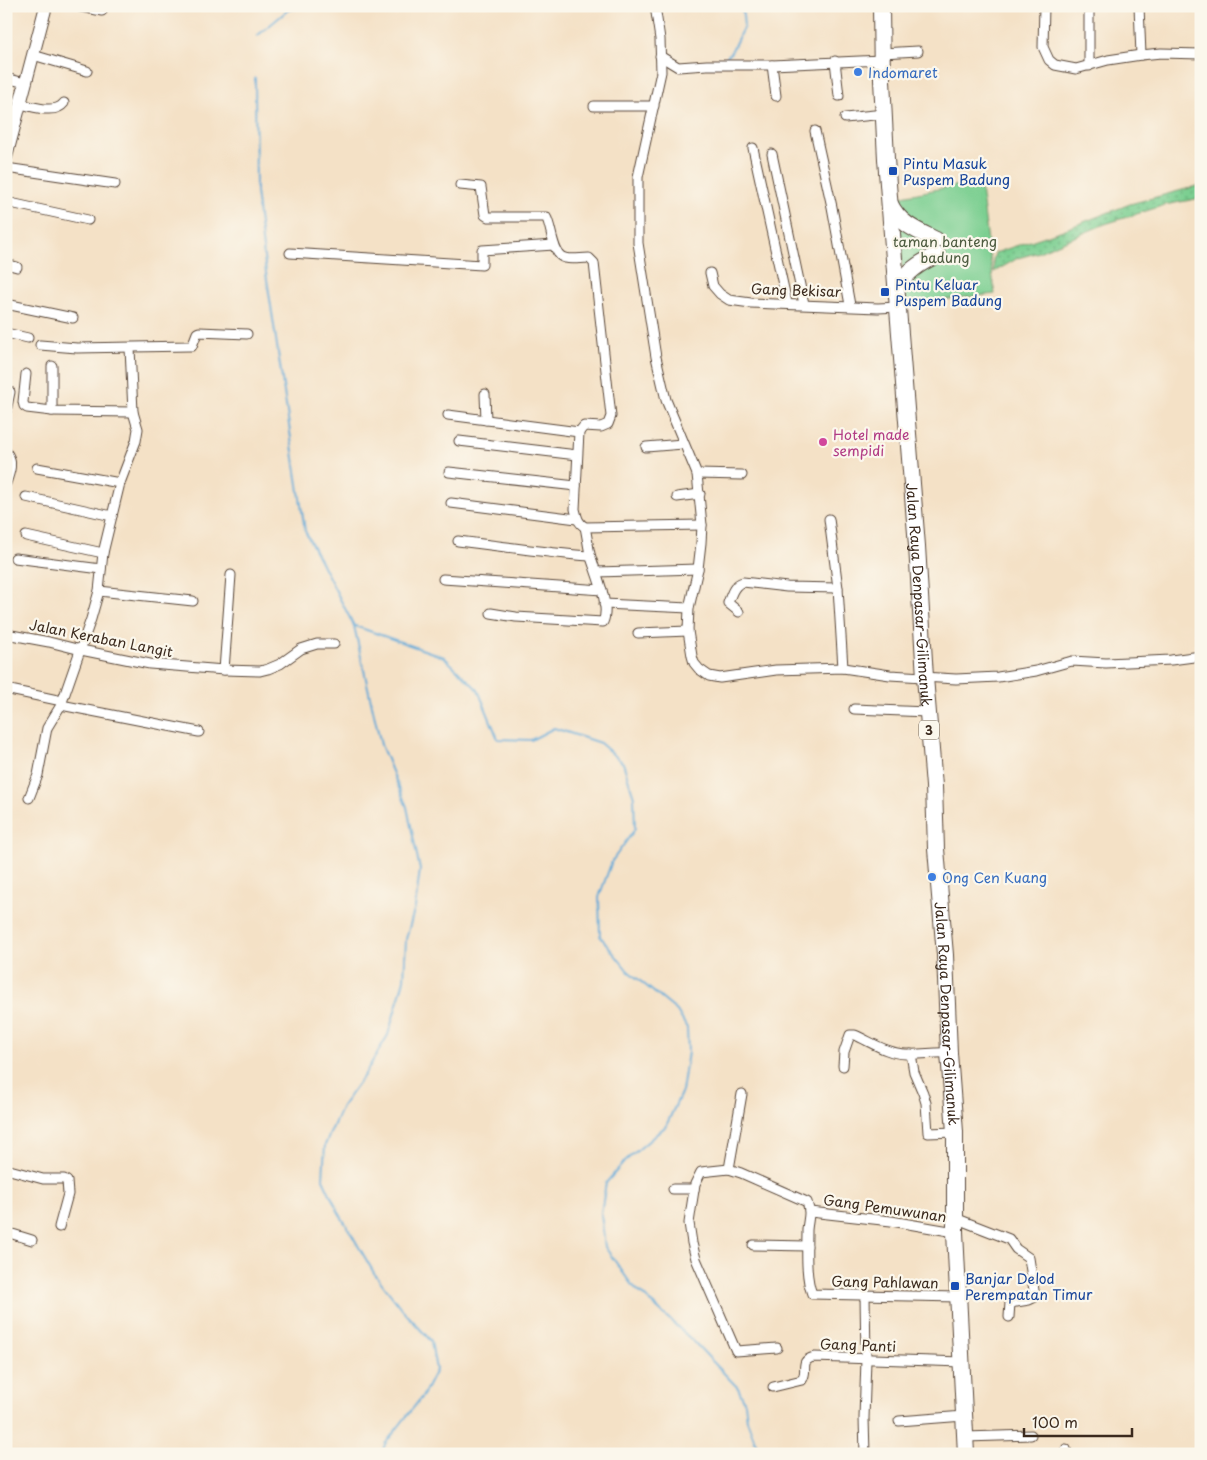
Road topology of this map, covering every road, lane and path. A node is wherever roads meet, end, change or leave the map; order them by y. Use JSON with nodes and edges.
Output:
{"nodes":[{"id":1,"x":46,"y":6,"type":"edge"},
{"id":2,"x":76,"y":6,"type":"edge"},
{"id":3,"x":655,"y":6,"type":"edge"},
{"id":4,"x":881,"y":6,"type":"edge"},
{"id":5,"x":1044,"y":6,"type":"edge"},
{"id":6,"x":1089,"y":6,"type":"edge"},
{"id":7,"x":1139,"y":6,"type":"edge"},
{"id":8,"x":102,"y":11,"type":"dead end"},
{"id":9,"x":918,"y":51,"type":"dead end"},
{"id":10,"x":1201,"y":54,"type":"edge"},
{"id":11,"x":33,"y":55,"type":"junction"},
{"id":12,"x":1141,"y":55,"type":"junction"},
{"id":13,"x":660,"y":56,"type":"junction"},
{"id":14,"x":882,"y":56,"type":"junction"},
{"id":15,"x":835,"y":61,"type":"junction"},
{"id":16,"x":772,"y":65,"type":"junction"},
{"id":17,"x":1089,"y":66,"type":"junction"},
{"id":18,"x":87,"y":72,"type":"dead end"},
{"id":19,"x":6,"y":78,"type":"edge"},
{"id":20,"x":25,"y":83,"type":"junction"},
{"id":21,"x":776,"y":96,"type":"dead end"},
{"id":22,"x":840,"y":96,"type":"dead end"},
{"id":23,"x":64,"y":103,"type":"dead end"},
{"id":24,"x":594,"y":106,"type":"dead end"},
{"id":25,"x":654,"y":106,"type":"junction"},
{"id":26,"x":15,"y":108,"type":"edge"},
{"id":27,"x":884,"y":114,"type":"junction"},
{"id":28,"x":845,"y":118,"type":"dead end"},
{"id":29,"x":815,"y":131,"type":"dead end"},
{"id":30,"x":753,"y":148,"type":"dead end"},
{"id":31,"x":772,"y":154,"type":"dead end"},
{"id":32,"x":6,"y":157,"type":"edge"},
{"id":33,"x":6,"y":168,"type":"edge"},
{"id":34,"x":115,"y":184,"type":"dead end"},
{"id":35,"x":460,"y":186,"type":"dead end"},
{"id":36,"x":6,"y":202,"type":"edge"},
{"id":37,"x":889,"y":202,"type":"junction"},
{"id":38,"x":88,"y":220,"type":"dead end"},
{"id":39,"x":554,"y":245,"type":"junction"},
{"id":40,"x":290,"y":253,"type":"dead end"},
{"id":41,"x":6,"y":264,"type":"edge"},
{"id":42,"x":17,"y":267,"type":"dead end"},
{"id":43,"x":710,"y":273,"type":"dead end"},
{"id":44,"x":896,"y":288,"type":"junction"},
{"id":45,"x":787,"y":303,"type":"junction"},
{"id":46,"x":6,"y":304,"type":"edge"},
{"id":47,"x":804,"y":304,"type":"junction"},
{"id":48,"x":850,"y":306,"type":"junction"},
{"id":49,"x":898,"y":307,"type":"junction"},
{"id":50,"x":73,"y":318,"type":"dead end"},
{"id":51,"x":6,"y":333,"type":"edge"},
{"id":52,"x":248,"y":334,"type":"dead end"},
{"id":53,"x":28,"y":338,"type":"dead end"},
{"id":54,"x":40,"y":345,"type":"dead end"},
{"id":55,"x":130,"y":348,"type":"junction"},
{"id":56,"x":52,"y":366,"type":"dead end"},
{"id":57,"x":26,"y":374,"type":"dead end"},
{"id":58,"x":10,"y":392,"type":"dead end"},
{"id":59,"x":485,"y":394,"type":"dead end"},
{"id":60,"x":6,"y":411,"type":"edge"},
{"id":61,"x":52,"y":411,"type":"junction"},
{"id":62,"x":133,"y":412,"type":"junction"},
{"id":63,"x":448,"y":415,"type":"dead end"},
{"id":64,"x":486,"y":420,"type":"junction"},
{"id":65,"x":581,"y":429,"type":"junction"},
{"id":66,"x":459,"y":441,"type":"dead end"},
{"id":67,"x":683,"y":444,"type":"junction"},
{"id":68,"x":646,"y":447,"type":"dead end"},
{"id":69,"x":6,"y":452,"type":"edge"},
{"id":70,"x":577,"y":455,"type":"junction"},
{"id":71,"x":37,"y":468,"type":"dead end"},
{"id":72,"x":449,"y":472,"type":"dead end"},
{"id":73,"x":697,"y":474,"type":"junction"},
{"id":74,"x":742,"y":475,"type":"dead end"},
{"id":75,"x":6,"y":483,"type":"edge"},
{"id":76,"x":120,"y":483,"type":"junction"},
{"id":77,"x":576,"y":486,"type":"junction"},
{"id":78,"x":700,"y":494,"type":"junction"},
{"id":79,"x":26,"y":496,"type":"dead end"},
{"id":80,"x":677,"y":497,"type":"dead end"},
{"id":81,"x":451,"y":503,"type":"dead end"},
{"id":82,"x":112,"y":516,"type":"junction"},
{"id":83,"x":577,"y":519,"type":"junction"},
{"id":84,"x":829,"y":519,"type":"dead end"},
{"id":85,"x":702,"y":525,"type":"junction"},
{"id":86,"x":585,"y":527,"type":"junction"},
{"id":87,"x":26,"y":536,"type":"dead end"},
{"id":88,"x":458,"y":542,"type":"dead end"},
{"id":89,"x":103,"y":553,"type":"junction"},
{"id":90,"x":590,"y":556,"type":"junction"},
{"id":91,"x":14,"y":558,"type":"dead end"},
{"id":92,"x":698,"y":569,"type":"junction"},
{"id":93,"x":101,"y":570,"type":"junction"},
{"id":94,"x":597,"y":572,"type":"junction"},
{"id":95,"x":231,"y":574,"type":"dead end"},
{"id":96,"x":443,"y":579,"type":"dead end"},
{"id":97,"x":838,"y":588,"type":"junction"},
{"id":98,"x":602,"y":590,"type":"junction"},
{"id":99,"x":99,"y":591,"type":"junction"},
{"id":100,"x":193,"y":601,"type":"dead end"},
{"id":101,"x":604,"y":604,"type":"junction"},
{"id":102,"x":688,"y":608,"type":"junction"},
{"id":103,"x":739,"y":612,"type":"dead end"},
{"id":104,"x":491,"y":613,"type":"dead end"},
{"id":105,"x":688,"y":631,"type":"junction"},
{"id":106,"x":638,"y":633,"type":"dead end"},
{"id":107,"x":6,"y":634,"type":"edge"},
{"id":108,"x":334,"y":644,"type":"dead end"},
{"id":109,"x":81,"y":650,"type":"junction"},
{"id":110,"x":1201,"y":656,"type":"edge"},
{"id":111,"x":844,"y":668,"type":"junction"},
{"id":112,"x":224,"y":670,"type":"junction"},
{"id":113,"x":924,"y":677,"type":"junction"},
{"id":114,"x":10,"y":690,"type":"dead end"},
{"id":115,"x":62,"y":703,"type":"junction"},
{"id":116,"x":854,"y":709,"type":"dead end"},
{"id":117,"x":928,"y":712,"type":"junction"},
{"id":118,"x":200,"y":732,"type":"dead end"},
{"id":119,"x":29,"y":798,"type":"dead end"},
{"id":120,"x":949,"y":1053,"type":"junction"},
{"id":121,"x":911,"y":1054,"type":"junction"},
{"id":122,"x":843,"y":1066,"type":"dead end"},
{"id":123,"x":742,"y":1094,"type":"dead end"},
{"id":124,"x":955,"y":1132,"type":"junction"},
{"id":125,"x":729,"y":1169,"type":"junction"},
{"id":126,"x":6,"y":1170,"type":"edge"},
{"id":127,"x":673,"y":1189,"type":"dead end"},
{"id":128,"x":694,"y":1190,"type":"junction"},
{"id":129,"x":810,"y":1212,"type":"junction"},
{"id":130,"x":955,"y":1225,"type":"junction"},
{"id":131,"x":59,"y":1227,"type":"dead end"},
{"id":132,"x":6,"y":1232,"type":"edge"},
{"id":133,"x":32,"y":1240,"type":"dead end"},
{"id":134,"x":753,"y":1245,"type":"dead end"},
{"id":135,"x":807,"y":1246,"type":"junction"},
{"id":136,"x":865,"y":1295,"type":"junction"},
{"id":137,"x":958,"y":1296,"type":"junction"},
{"id":138,"x":1009,"y":1317,"type":"dead end"},
{"id":139,"x":777,"y":1348,"type":"dead end"},
{"id":140,"x":866,"y":1360,"type":"junction"},
{"id":141,"x":962,"y":1362,"type":"junction"},
{"id":142,"x":773,"y":1388,"type":"dead end"},
{"id":143,"x":964,"y":1416,"type":"junction"},
{"id":144,"x":899,"y":1421,"type":"dead end"},
{"id":145,"x":1031,"y":1435,"type":"dead end"},
{"id":146,"x":966,"y":1437,"type":"junction"},
{"id":147,"x":865,"y":1454,"type":"edge"},
{"id":148,"x":966,"y":1454,"type":"edge"}],
"edges":[{"from":1,"to":11,"type":"street"},
{"from":2,"to":8,"type":"street"},
{"from":3,"to":13,"type":"street"},
{"from":4,"to":14,"type":"highway","name":"Jalan Raya Denpasar-Gilimanuk","number":"3"},
{"from":5,"to":17,"type":"street"},
{"from":6,"to":17,"type":"street"},
{"from":7,"to":12,"type":"street"},
{"from":9,"to":14,"type":"street"},
{"from":10,"to":12,"type":"street"},
{"from":11,"to":18,"type":"street"},
{"from":11,"to":20,"type":"street"},
{"from":12,"to":17,"type":"street"},
{"from":13,"to":16,"type":"street"},
{"from":13,"to":25,"type":"street"},
{"from":14,"to":15,"type":"street"},
{"from":14,"to":27,"type":"highway","name":"Jalan Raya Denpasar-Gilimanuk","number":"3"},
{"from":15,"to":16,"type":"street"},
{"from":15,"to":22,"type":"street"},
{"from":16,"to":21,"type":"street"},
{"from":19,"to":20,"type":"street"},
{"from":20,"to":26,"type":"street"},
{"from":23,"to":26,"type":"street"},
{"from":24,"to":25,"type":"street"},
{"from":25,"to":67,"type":"street"},
{"from":26,"to":32,"type":"street"},
{"from":27,"to":28,"type":"street"},
{"from":27,"to":37,"type":"highway","name":"Jalan Raya Denpasar-Gilimanuk","number":"3"},
{"from":29,"to":48,"type":"street"},
{"from":30,"to":45,"type":"street"},
{"from":31,"to":47,"type":"street"},
{"from":33,"to":34,"type":"street"},
{"from":35,"to":39,"type":"street"},
{"from":36,"to":38,"type":"street"},
{"from":37,"to":44,"type":"highway","name":"Jalan Raya Denpasar-Gilimanuk","number":"3"},
{"from":37,"to":44,"type":"highway"},
{"from":39,"to":40,"type":"street"},
{"from":39,"to":65,"type":"street"},
{"from":41,"to":42,"type":"street"},
{"from":43,"to":45,"type":"street","name":"Gang Bekisar"},
{"from":44,"to":49,"type":"highway","name":"Jalan Raya Denpasar-Gilimanuk","number":"3"},
{"from":45,"to":47,"type":"street","name":"Gang Bekisar"},
{"from":46,"to":50,"type":"street"},
{"from":47,"to":48,"type":"street","name":"Gang Bekisar"},
{"from":48,"to":49,"type":"street","name":"Gang Bekisar"},
{"from":49,"to":113,"type":"highway","name":"Jalan Raya Denpasar-Gilimanuk","number":"3"},
{"from":51,"to":53,"type":"street"},
{"from":52,"to":55,"type":"street"},
{"from":54,"to":55,"type":"street"},
{"from":55,"to":62,"type":"street"},
{"from":56,"to":61,"type":"street"},
{"from":57,"to":61,"type":"street"},
{"from":58,"to":60,"type":"street"},
{"from":59,"to":64,"type":"street"},
{"from":61,"to":62,"type":"street"},
{"from":62,"to":76,"type":"street"},
{"from":63,"to":64,"type":"street"},
{"from":64,"to":65,"type":"street"},
{"from":65,"to":70,"type":"street"},
{"from":66,"to":70,"type":"street"},
{"from":67,"to":68,"type":"street"},
{"from":67,"to":73,"type":"street"},
{"from":69,"to":75,"type":"street"},
{"from":70,"to":77,"type":"street"},
{"from":71,"to":76,"type":"street"},
{"from":72,"to":77,"type":"street"},
{"from":73,"to":74,"type":"street"},
{"from":73,"to":78,"type":"street"},
{"from":76,"to":82,"type":"street"},
{"from":77,"to":83,"type":"street"},
{"from":78,"to":80,"type":"street"},
{"from":78,"to":85,"type":"street"},
{"from":79,"to":82,"type":"street"},
{"from":81,"to":83,"type":"street"},
{"from":82,"to":89,"type":"street"},
{"from":83,"to":86,"type":"street"},
{"from":84,"to":97,"type":"street"},
{"from":85,"to":86,"type":"street"},
{"from":85,"to":92,"type":"street"},
{"from":86,"to":90,"type":"street"},
{"from":87,"to":89,"type":"street"},
{"from":88,"to":90,"type":"street"},
{"from":89,"to":93,"type":"street"},
{"from":90,"to":94,"type":"street"},
{"from":91,"to":93,"type":"street"},
{"from":92,"to":94,"type":"street"},
{"from":92,"to":102,"type":"street"},
{"from":93,"to":99,"type":"street"},
{"from":94,"to":98,"type":"street"},
{"from":95,"to":112,"type":"street"},
{"from":96,"to":98,"type":"street"},
{"from":97,"to":103,"type":"street"},
{"from":97,"to":111,"type":"street"},
{"from":98,"to":101,"type":"street"},
{"from":99,"to":100,"type":"street"},
{"from":99,"to":109,"type":"street"},
{"from":101,"to":102,"type":"street"},
{"from":101,"to":104,"type":"street"},
{"from":102,"to":105,"type":"street"},
{"from":105,"to":106,"type":"street"},
{"from":105,"to":111,"type":"street"},
{"from":107,"to":109,"type":"street","name":"Jalan Keraban Langit"},
{"from":108,"to":112,"type":"street","name":"Jalan Keraban Langit"},
{"from":109,"to":112,"type":"street","name":"Jalan Keraban Langit"},
{"from":109,"to":115,"type":"street"},
{"from":110,"to":113,"type":"street"},
{"from":111,"to":113,"type":"street"},
{"from":113,"to":117,"type":"highway","name":"Jalan Raya Denpasar-Gilimanuk","number":"3"},
{"from":114,"to":115,"type":"street"},
{"from":115,"to":118,"type":"street"},
{"from":115,"to":119,"type":"street"},
{"from":116,"to":117,"type":"street"},
{"from":117,"to":120,"type":"highway","name":"Jalan Raya Denpasar-Gilimanuk","number":"3"},
{"from":120,"to":121,"type":"street"},
{"from":120,"to":124,"type":"highway","name":"Jalan Raya Denpasar-Gilimanuk","number":"3"},
{"from":121,"to":122,"type":"street"},
{"from":121,"to":124,"type":"street"},
{"from":123,"to":125,"type":"street"},
{"from":124,"to":130,"type":"highway","name":"Jalan Raya Denpasar-Gilimanuk","number":"3"},
{"from":125,"to":128,"type":"street"},
{"from":125,"to":129,"type":"street"},
{"from":126,"to":131,"type":"street"},
{"from":127,"to":128,"type":"street"},
{"from":128,"to":139,"type":"street"},
{"from":129,"to":130,"type":"street","name":"Gang Pemuwunan"},
{"from":129,"to":135,"type":"street"},
{"from":130,"to":137,"type":"highway","name":"Jalan Raya Denpasar-Gilimanuk","number":"3"},
{"from":130,"to":138,"type":"street","name":"Gang Pemuwunan"},
{"from":132,"to":133,"type":"street"},
{"from":134,"to":135,"type":"street"},
{"from":135,"to":136,"type":"street","name":"Gang Pahlawan"},
{"from":136,"to":137,"type":"street","name":"Gang Pahlawan"},
{"from":136,"to":140,"type":"street"},
{"from":137,"to":141,"type":"highway","name":"Jalan Raya Denpasar-Gilimanuk","number":"3"},
{"from":140,"to":141,"type":"street","name":"Gang Panti"},
{"from":140,"to":142,"type":"street","name":"Gang Panti"},
{"from":140,"to":147,"type":"street"},
{"from":141,"to":143,"type":"highway","name":"Jalan Raya Denpasar-Gilimanuk","number":"3"},
{"from":143,"to":144,"type":"street"},
{"from":143,"to":146,"type":"highway","name":"Jalan Raya Denpasar-Gilimanuk","number":"3"},
{"from":145,"to":146,"type":"street"},
{"from":146,"to":148,"type":"highway","name":"Jalan Raya Denpasar-Gilimanuk","number":"3"}]}
